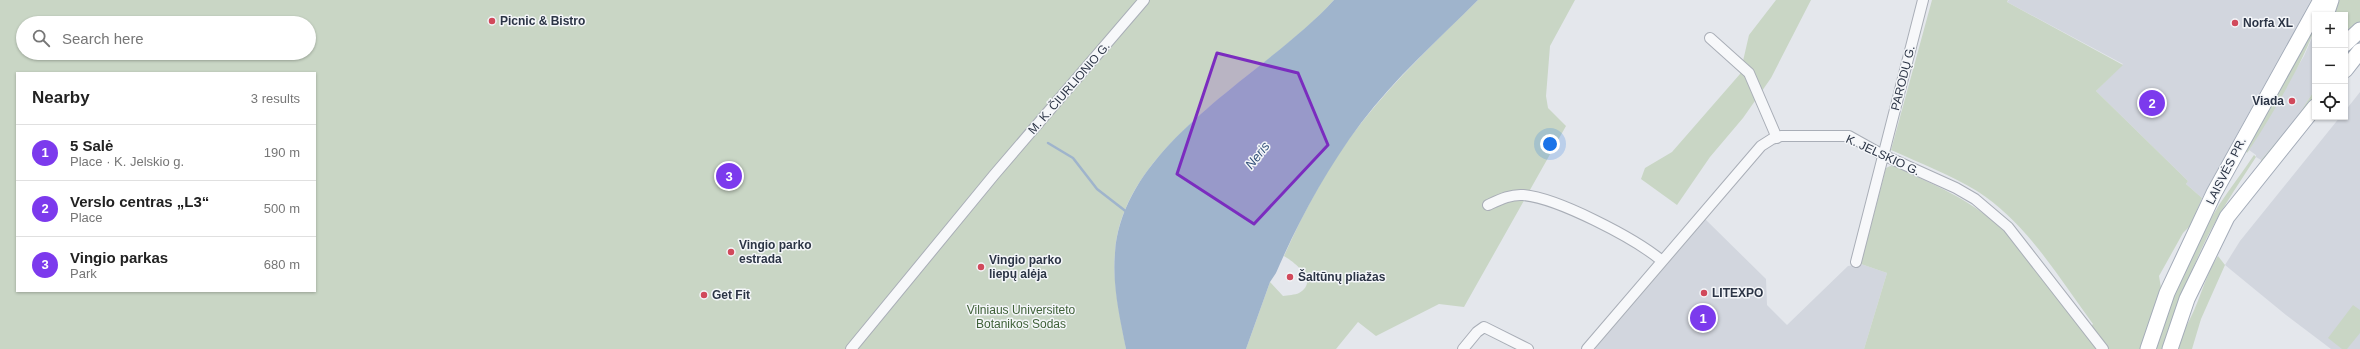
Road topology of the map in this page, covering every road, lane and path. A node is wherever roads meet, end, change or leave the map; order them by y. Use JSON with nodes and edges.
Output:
{"nodes":[{"id":1,"x":1144,"y":0,"type":"edge"},
{"id":2,"x":1923,"y":0,"type":"edge"},
{"id":3,"x":2321,"y":0,"type":"edge"},
{"id":4,"x":2331,"y":0,"type":"edge"},
{"id":5,"x":2327,"y":12,"type":"edge"},
{"id":6,"x":2360,"y":30,"type":"edge"},
{"id":7,"x":1710,"y":38,"type":"dead end"},
{"id":8,"x":2348,"y":41,"type":"edge"},
{"id":9,"x":2360,"y":51,"type":"edge"},
{"id":10,"x":2348,"y":66,"type":"edge"},
{"id":11,"x":2312,"y":111,"type":"edge"},
{"id":12,"x":1777,"y":138,"type":"junction"},
{"id":13,"x":1883,"y":155,"type":"junction"},
{"id":14,"x":1488,"y":205,"type":"dead end"},
{"id":15,"x":1661,"y":260,"type":"junction"},
{"id":16,"x":1856,"y":262,"type":"dead end"},
{"id":17,"x":851,"y":349,"type":"edge"},
{"id":18,"x":1463,"y":349,"type":"edge"},
{"id":19,"x":1528,"y":349,"type":"edge"},
{"id":20,"x":1587,"y":349,"type":"edge"},
{"id":21,"x":2103,"y":349,"type":"edge"},
{"id":22,"x":2148,"y":349,"type":"edge"},
{"id":23,"x":2170,"y":349,"type":"edge"}],
"edges":[{"from":1,"to":17,"type":"street","name":"M. K. ČIURLIONIO G."},
{"from":2,"to":13,"type":"street","name":"PARODŲ G."},
{"from":3,"to":22,"type":"main road","name":"LAISVĖS PR."},
{"from":4,"to":5,"type":"main road"},
{"from":6,"to":8,"type":"main road"},
{"from":7,"to":12,"type":"street"},
{"from":9,"to":10,"type":"main road"},
{"from":11,"to":23,"type":"main road","name":"LAISVĖS PR."},
{"from":12,"to":13,"type":"street","name":"K. JELSKIO G."},
{"from":12,"to":15,"type":"street","name":"K. JELSKIO G."},
{"from":13,"to":16,"type":"street","name":"PARODŲ G."},
{"from":13,"to":21,"type":"street","name":"K. JELSKIO G."},
{"from":14,"to":15,"type":"street"},
{"from":15,"to":20,"type":"street","name":"K. JELSKIO G."},
{"from":18,"to":19,"type":"street"}]}
